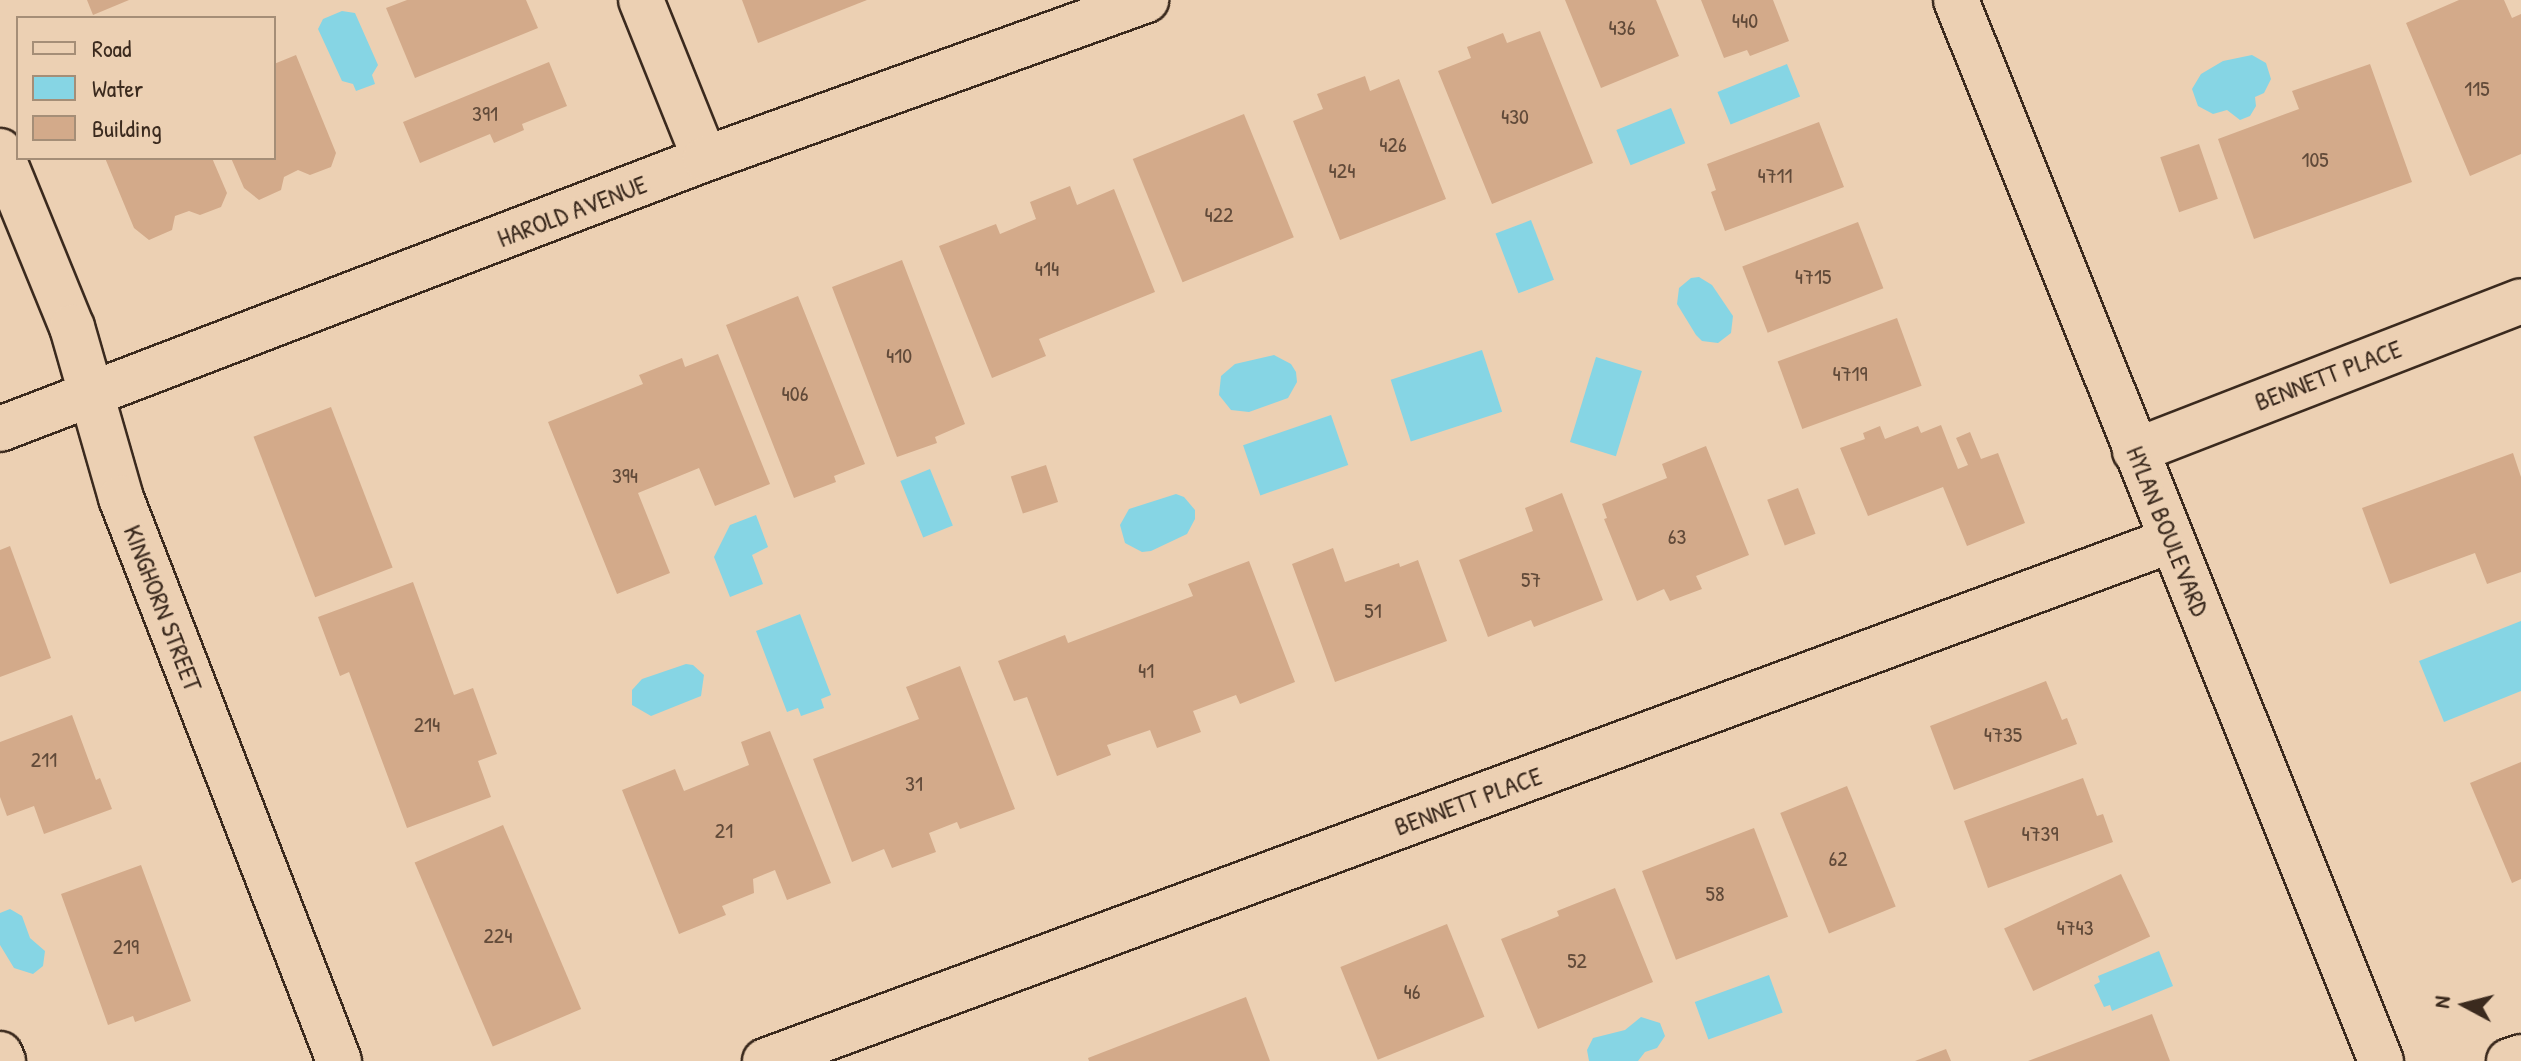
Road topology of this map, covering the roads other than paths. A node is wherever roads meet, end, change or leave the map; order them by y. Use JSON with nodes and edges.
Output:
{"nodes":[{"id":1,"x":641,"y":0,"type":"edge"},
{"id":2,"x":1146,"y":0,"type":"edge"},
{"id":3,"x":1956,"y":0,"type":"edge"},
{"id":4,"x":0,"y":151,"type":"edge"},
{"id":5,"x":705,"y":159,"type":"junction"},
{"id":6,"x":2521,"y":301,"type":"edge"},
{"id":7,"x":91,"y":397,"type":"junction"},
{"id":8,"x":0,"y":429,"type":"edge"},
{"id":9,"x":2135,"y":451,"type":"junction"},
{"id":10,"x":2172,"y":540,"type":"junction"},
{"id":11,"x":0,"y":1054,"type":"edge"},
{"id":12,"x":2521,"y":1057,"type":"edge"},
{"id":13,"x":3,"y":1061,"type":"edge"},
{"id":14,"x":339,"y":1061,"type":"edge"},
{"id":15,"x":765,"y":1061,"type":"edge"},
{"id":16,"x":2381,"y":1061,"type":"edge"},
{"id":17,"x":2509,"y":1061,"type":"edge"}],
"edges":[{"from":1,"to":5,"type":"street"},
{"from":2,"to":5,"type":"street","name":"HAROLD AVENUE"},
{"from":3,"to":9,"type":"street","name":"HYLAN BOULEVARD"},
{"from":4,"to":7,"type":"street","name":"KINGHORN STREET"},
{"from":5,"to":7,"type":"street","name":"HAROLD AVENUE"},
{"from":6,"to":9,"type":"street","name":"BENNETT PLACE"},
{"from":7,"to":8,"type":"street","name":"HAROLD AVENUE"},
{"from":7,"to":14,"type":"street","name":"KINGHORN STREET"},
{"from":9,"to":10,"type":"street","name":"HYLAN BOULEVARD"},
{"from":10,"to":15,"type":"street","name":"BENNETT PLACE"},
{"from":10,"to":16,"type":"street","name":"HYLAN BOULEVARD"},
{"from":11,"to":13,"type":"street"},
{"from":12,"to":17,"type":"street"}]}
